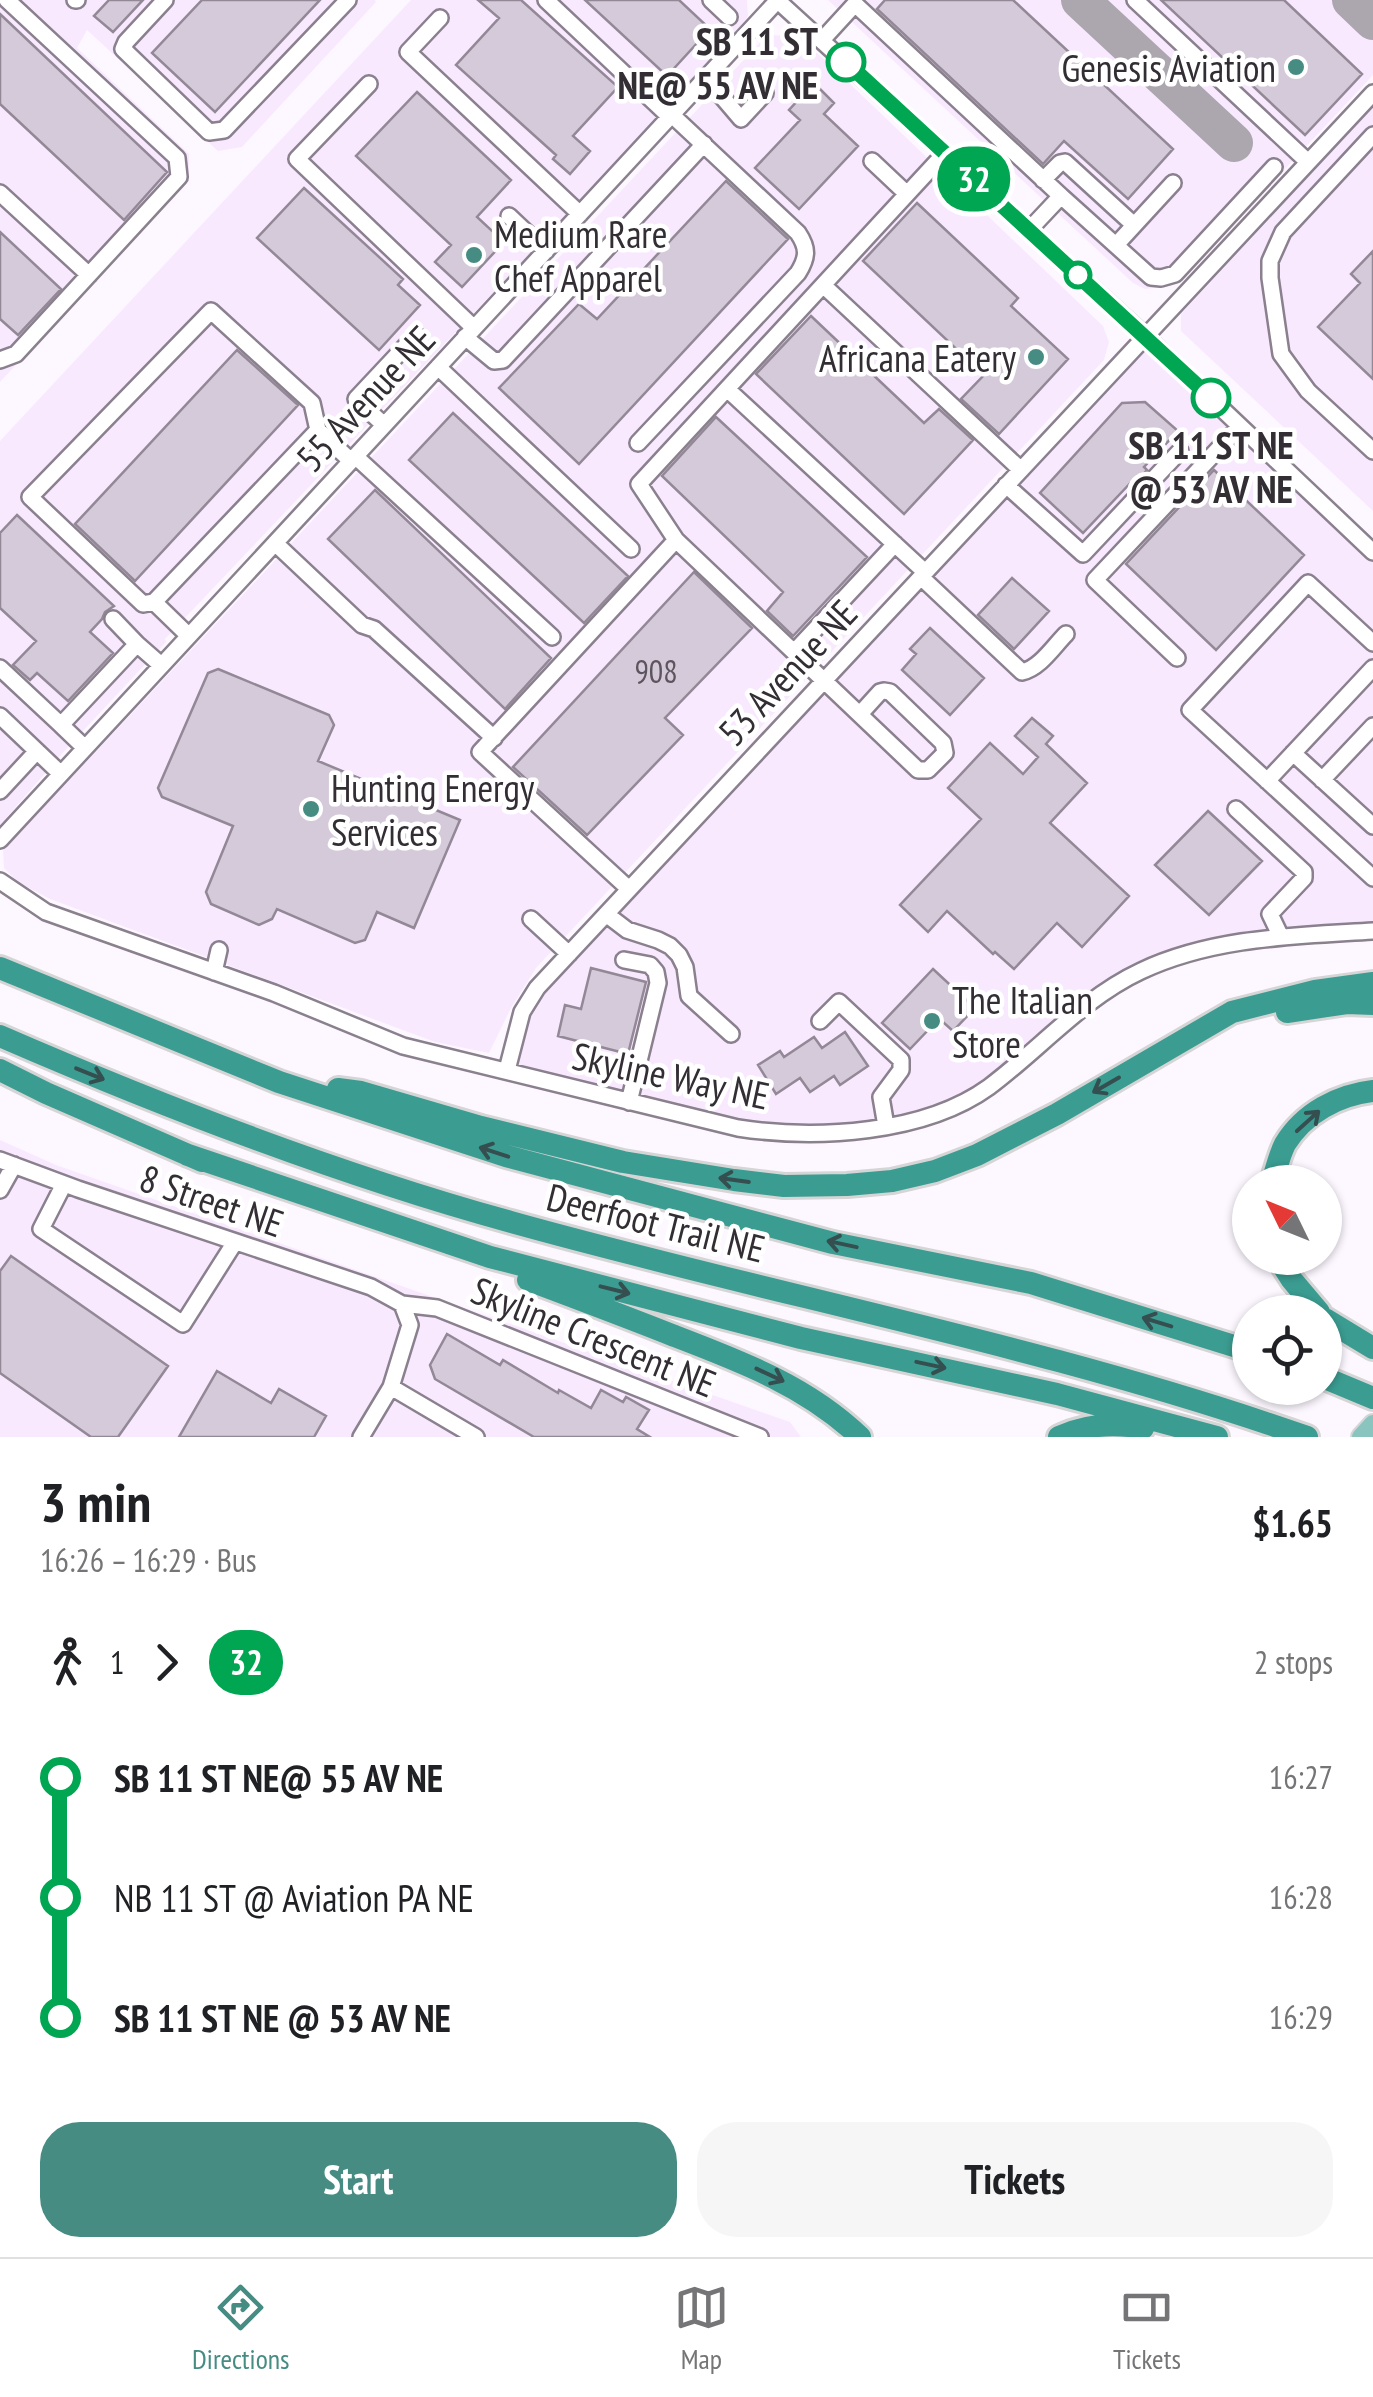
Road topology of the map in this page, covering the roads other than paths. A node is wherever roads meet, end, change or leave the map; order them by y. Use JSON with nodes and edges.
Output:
{"nodes":[{"id":1,"x":8,"y":0,"type":"edge"},
{"id":2,"x":165,"y":0,"type":"edge"},
{"id":3,"x":348,"y":0,"type":"edge"},
{"id":4,"x":546,"y":0,"type":"edge"},
{"id":5,"x":711,"y":0,"type":"edge"},
{"id":6,"x":778,"y":0,"type":"edge"},
{"id":7,"x":1134,"y":0,"type":"edge"},
{"id":8,"x":730,"y":17,"type":"dead end"},
{"id":9,"x":440,"y":18,"type":"dead end"},
{"id":10,"x":822,"y":40,"type":"junction"},
{"id":11,"x":706,"y":78,"type":"junction"},
{"id":12,"x":369,"y":84,"type":"dead end"},
{"id":13,"x":765,"y":93,"type":"dead end"},
{"id":14,"x":1373,"y":93,"type":"edge"},
{"id":15,"x":671,"y":116,"type":"junction"},
{"id":16,"x":1373,"y":135,"type":"edge"},
{"id":17,"x":704,"y":144,"type":"junction"},
{"id":18,"x":945,"y":153,"type":"junction"},
{"id":19,"x":872,"y":161,"type":"dead end"},
{"id":20,"x":1308,"y":162,"type":"junction"},
{"id":21,"x":1274,"y":167,"type":"dead end"},
{"id":22,"x":1043,"y":180,"type":"junction"},
{"id":23,"x":1173,"y":183,"type":"dead end"},
{"id":24,"x":0,"y":193,"type":"edge"},
{"id":25,"x":907,"y":194,"type":"junction"},
{"id":26,"x":1061,"y":196,"type":"junction"},
{"id":27,"x":580,"y":214,"type":"junction"},
{"id":28,"x":510,"y":216,"type":"dead end"},
{"id":29,"x":1134,"y":225,"type":"junction"},
{"id":30,"x":1029,"y":230,"type":"junction"},
{"id":31,"x":1116,"y":245,"type":"junction"},
{"id":32,"x":546,"y":251,"type":"junction"},
{"id":33,"x":89,"y":275,"type":"junction"},
{"id":34,"x":823,"y":285,"type":"junction"},
{"id":35,"x":470,"y":333,"type":"junction"},
{"id":36,"x":416,"y":335,"type":"dead end"},
{"id":37,"x":1146,"y":336,"type":"junction"},
{"id":38,"x":0,"y":360,"type":"edge"},
{"id":39,"x":438,"y":367,"type":"junction"},
{"id":40,"x":727,"y":389,"type":"junction"},
{"id":41,"x":384,"y":425,"type":"junction"},
{"id":42,"x":1240,"y":426,"type":"junction"},
{"id":43,"x":318,"y":430,"type":"junction"},
{"id":44,"x":638,"y":443,"type":"dead end"},
{"id":45,"x":1373,"y":450,"type":"edge"},
{"id":46,"x":1180,"y":451,"type":"dead end"},
{"id":47,"x":353,"y":458,"type":"junction"},
{"id":48,"x":1020,"y":470,"type":"junction"},
{"id":49,"x":1006,"y":485,"type":"junction"},
{"id":50,"x":676,"y":540,"type":"junction"},
{"id":51,"x":275,"y":543,"type":"junction"},
{"id":52,"x":895,"y":544,"type":"junction"},
{"id":53,"x":632,"y":550,"type":"dead end"},
{"id":54,"x":1373,"y":552,"type":"edge"},
{"id":55,"x":923,"y":574,"type":"junction"},
{"id":56,"x":154,"y":602,"type":"junction"},
{"id":57,"x":113,"y":620,"type":"dead end"},
{"id":58,"x":1066,"y":634,"type":"dead end"},
{"id":59,"x":188,"y":636,"type":"junction"},
{"id":60,"x":552,"y":637,"type":"dead end"},
{"id":61,"x":1373,"y":643,"type":"edge"},
{"id":62,"x":137,"y":644,"type":"junction"},
{"id":63,"x":794,"y":652,"type":"junction"},
{"id":64,"x":1177,"y":658,"type":"dead end"},
{"id":65,"x":162,"y":665,"type":"junction"},
{"id":66,"x":0,"y":668,"type":"edge"},
{"id":67,"x":1373,"y":668,"type":"edge"},
{"id":68,"x":824,"y":680,"type":"junction"},
{"id":69,"x":860,"y":714,"type":"junction"},
{"id":70,"x":0,"y":716,"type":"edge"},
{"id":71,"x":60,"y":725,"type":"junction"},
{"id":72,"x":1373,"y":726,"type":"edge"},
{"id":73,"x":494,"y":738,"type":"junction"},
{"id":74,"x":85,"y":748,"type":"junction"},
{"id":75,"x":37,"y":752,"type":"junction"},
{"id":76,"x":1293,"y":753,"type":"junction"},
{"id":77,"x":61,"y":774,"type":"junction"},
{"id":78,"x":1322,"y":780,"type":"junction"},
{"id":79,"x":1267,"y":781,"type":"junction"},
{"id":80,"x":0,"y":791,"type":"edge"},
{"id":81,"x":1236,"y":809,"type":"dead end"},
{"id":82,"x":1373,"y":826,"type":"edge"},
{"id":83,"x":0,"y":840,"type":"edge"},
{"id":84,"x":1373,"y":878,"type":"edge"},
{"id":85,"x":0,"y":881,"type":"edge"},
{"id":86,"x":629,"y":889,"type":"junction"},
{"id":87,"x":606,"y":914,"type":"junction"},
{"id":88,"x":531,"y":919,"type":"dead end"},
{"id":89,"x":1373,"y":931,"type":"edge"},
{"id":90,"x":1281,"y":936,"type":"junction"},
{"id":91,"x":218,"y":950,"type":"dead end"},
{"id":92,"x":569,"y":954,"type":"junction"},
{"id":93,"x":624,"y":960,"type":"dead end"},
{"id":94,"x":0,"y":968,"type":"edge"},
{"id":95,"x":214,"y":972,"type":"junction"},
{"id":96,"x":1373,"y":983,"type":"edge"},
{"id":97,"x":1373,"y":1004,"type":"edge"},
{"id":98,"x":820,"y":1021,"type":"dead end"},
{"id":99,"x":730,"y":1034,"type":"dead end"},
{"id":100,"x":0,"y":1036,"type":"edge"},
{"id":101,"x":1190,"y":1036,"type":"junction"},
{"id":102,"x":0,"y":1070,"type":"edge"},
{"id":103,"x":507,"y":1070,"type":"junction"},
{"id":104,"x":279,"y":1082,"type":"junction"},
{"id":105,"x":1373,"y":1092,"type":"edge"},
{"id":106,"x":629,"y":1102,"type":"junction"},
{"id":107,"x":886,"y":1126,"type":"junction"},
{"id":108,"x":188,"y":1156,"type":"junction"},
{"id":109,"x":7,"y":1162,"type":"edge"},
{"id":110,"x":1278,"y":1165,"type":"edge"},
{"id":111,"x":64,"y":1184,"type":"junction"},
{"id":112,"x":0,"y":1190,"type":"edge"},
{"id":113,"x":236,"y":1242,"type":"junction"},
{"id":114,"x":1289,"y":1275,"type":"edge"},
{"id":115,"x":1305,"y":1295,"type":"edge"},
{"id":116,"x":402,"y":1304,"type":"junction"},
{"id":117,"x":1342,"y":1329,"type":"edge"},
{"id":118,"x":1232,"y":1345,"type":"edge"},
{"id":119,"x":1373,"y":1348,"type":"edge"},
{"id":120,"x":1342,"y":1385,"type":"edge"},
{"id":121,"x":391,"y":1388,"type":"junction"},
{"id":122,"x":1373,"y":1398,"type":"edge"},
{"id":123,"x":1373,"y":1424,"type":"edge"},
{"id":124,"x":361,"y":1437,"type":"edge"},
{"id":125,"x":476,"y":1437,"type":"edge"},
{"id":126,"x":760,"y":1437,"type":"edge"},
{"id":127,"x":860,"y":1437,"type":"edge"},
{"id":128,"x":1059,"y":1437,"type":"edge"},
{"id":129,"x":1216,"y":1437,"type":"edge"},
{"id":130,"x":1307,"y":1437,"type":"edge"},
{"id":131,"x":1361,"y":1437,"type":"edge"}],
"edges":[{"from":1,"to":33,"type":"street"},
{"from":2,"to":3,"type":"street"},
{"from":4,"to":15,"type":"street"},
{"from":5,"to":8,"type":"street"},
{"from":6,"to":10,"type":"street"},
{"from":6,"to":11,"type":"street","name":"55 Avenue NE"},
{"from":7,"to":20,"type":"street"},
{"from":9,"to":27,"type":"street"},
{"from":10,"to":18,"type":"street"},
{"from":10,"to":22,"type":"street"},
{"from":11,"to":13,"type":"street"},
{"from":11,"to":15,"type":"street","name":"55 Avenue NE"},
{"from":12,"to":35,"type":"street"},
{"from":14,"to":20,"type":"street","name":"53 Avenue NE"},
{"from":15,"to":17,"type":"street"},
{"from":15,"to":27,"type":"street","name":"55 Avenue NE"},
{"from":16,"to":45,"type":"street"},
{"from":17,"to":35,"type":"street"},
{"from":17,"to":44,"type":"street"},
{"from":18,"to":25,"type":"street"},
{"from":18,"to":30,"type":"street"},
{"from":19,"to":25,"type":"street"},
{"from":20,"to":37,"type":"street","name":"53 Avenue NE"},
{"from":21,"to":31,"type":"street"},
{"from":22,"to":26,"type":"street"},
{"from":22,"to":29,"type":"street"},
{"from":23,"to":29,"type":"street"},
{"from":24,"to":33,"type":"street"},
{"from":25,"to":34,"type":"street"},
{"from":26,"to":30,"type":"street"},
{"from":26,"to":31,"type":"street"},
{"from":27,"to":32,"type":"street","name":"55 Avenue NE"},
{"from":28,"to":32,"type":"street"},
{"from":29,"to":31,"type":"street"},
{"from":30,"to":37,"type":"street"},
{"from":32,"to":35,"type":"street","name":"55 Avenue NE"},
{"from":33,"to":38,"type":"street"},
{"from":34,"to":40,"type":"street"},
{"from":34,"to":48,"type":"street"},
{"from":35,"to":39,"type":"street","name":"55 Avenue NE"},
{"from":36,"to":41,"type":"street"},
{"from":37,"to":42,"type":"street"},
{"from":37,"to":48,"type":"street","name":"53 Avenue NE"},
{"from":39,"to":41,"type":"street","name":"55 Avenue NE"},
{"from":39,"to":53,"type":"street"},
{"from":40,"to":50,"type":"street"},
{"from":40,"to":52,"type":"street"},
{"from":41,"to":47,"type":"street","name":"55 Avenue NE"},
{"from":42,"to":54,"type":"street"},
{"from":42,"to":64,"type":"street"},
{"from":43,"to":47,"type":"street"},
{"from":43,"to":56,"type":"street"},
{"from":43,"to":56,"type":"street"},
{"from":46,"to":49,"type":"street"},
{"from":47,"to":51,"type":"street","name":"55 Avenue NE"},
{"from":47,"to":60,"type":"street"},
{"from":48,"to":49,"type":"street","name":"53 Avenue NE"},
{"from":49,"to":55,"type":"street","name":"53 Avenue NE"},
{"from":50,"to":63,"type":"street"},
{"from":50,"to":73,"type":"street"},
{"from":51,"to":59,"type":"street","name":"55 Avenue NE"},
{"from":51,"to":73,"type":"street"},
{"from":52,"to":55,"type":"street"},
{"from":52,"to":63,"type":"street"},
{"from":55,"to":58,"type":"street"},
{"from":55,"to":68,"type":"street","name":"53 Avenue NE"},
{"from":56,"to":59,"type":"street"},
{"from":57,"to":62,"type":"street"},
{"from":59,"to":65,"type":"street","name":"55 Avenue NE"},
{"from":61,"to":79,"type":"street"},
{"from":62,"to":65,"type":"street"},
{"from":62,"to":71,"type":"street"},
{"from":63,"to":68,"type":"street"},
{"from":65,"to":74,"type":"street","name":"55 Avenue NE"},
{"from":66,"to":71,"type":"street"},
{"from":67,"to":76,"type":"street"},
{"from":68,"to":69,"type":"street"},
{"from":68,"to":86,"type":"street","name":"53 Avenue NE"},
{"from":69,"to":69,"type":"street"},
{"from":70,"to":75,"type":"street"},
{"from":71,"to":74,"type":"street"},
{"from":72,"to":78,"type":"street"},
{"from":73,"to":86,"type":"street"},
{"from":74,"to":77,"type":"street","name":"55 Avenue NE"},
{"from":75,"to":77,"type":"street"},
{"from":75,"to":80,"type":"street"},
{"from":76,"to":78,"type":"street"},
{"from":76,"to":79,"type":"street"},
{"from":77,"to":83,"type":"street","name":"55 Avenue NE"},
{"from":78,"to":82,"type":"street"},
{"from":79,"to":84,"type":"street"},
{"from":81,"to":90,"type":"street"},
{"from":85,"to":95,"type":"street","name":"Skyline Way NE"},
{"from":86,"to":87,"type":"street","name":"53 Avenue NE"},
{"from":87,"to":92,"type":"street","name":"53 Avenue NE"},
{"from":87,"to":99,"type":"street"},
{"from":88,"to":92,"type":"street"},
{"from":89,"to":90,"type":"street","name":"Skyline Way NE"},
{"from":90,"to":107,"type":"street","name":"Skyline Way NE"},
{"from":91,"to":95,"type":"street"},
{"from":92,"to":103,"type":"street","name":"53 Avenue NE"},
{"from":93,"to":106,"type":"street"},
{"from":94,"to":104,"type":"highway","name":"Deerfoot Trail NE"},
{"from":95,"to":103,"type":"street","name":"Skyline Way NE"},
{"from":96,"to":101,"type":"highway"},
{"from":97,"to":101,"type":"highway"},
{"from":98,"to":107,"type":"street"},
{"from":100,"to":130,"type":"highway","name":"Deerfoot Trail NE","one_way":true},
{"from":101,"to":104,"type":"highway","one_way":true},
{"from":102,"to":108,"type":"highway"},
{"from":103,"to":106,"type":"street","name":"Skyline Way NE"},
{"from":118,"to":104,"type":"highway","name":"Deerfoot Trail NE","one_way":true},
{"from":110,"to":105,"type":"highway","one_way":true},
{"from":106,"to":107,"type":"street","name":"Skyline Way NE"},
{"from":108,"to":127,"type":"highway","one_way":true},
{"from":108,"to":129,"type":"highway","one_way":true},
{"from":109,"to":111,"type":"street","name":"8 Street NE"},
{"from":109,"to":112,"type":"street"},
{"from":111,"to":113,"type":"street","name":"8 Street NE"},
{"from":111,"to":113,"type":"street"},
{"from":113,"to":116,"type":"street","name":"8 Street NE"},
{"from":114,"to":115,"type":"highway"},
{"from":116,"to":121,"type":"street"},
{"from":116,"to":126,"type":"street","name":"Skyline Crescent NE"},
{"from":117,"to":119,"type":"highway"},
{"from":120,"to":122,"type":"highway"},
{"from":121,"to":124,"type":"street"},
{"from":121,"to":125,"type":"street"},
{"from":123,"to":131,"type":"main road"},
{"from":128,"to":129,"type":"highway"}]}
